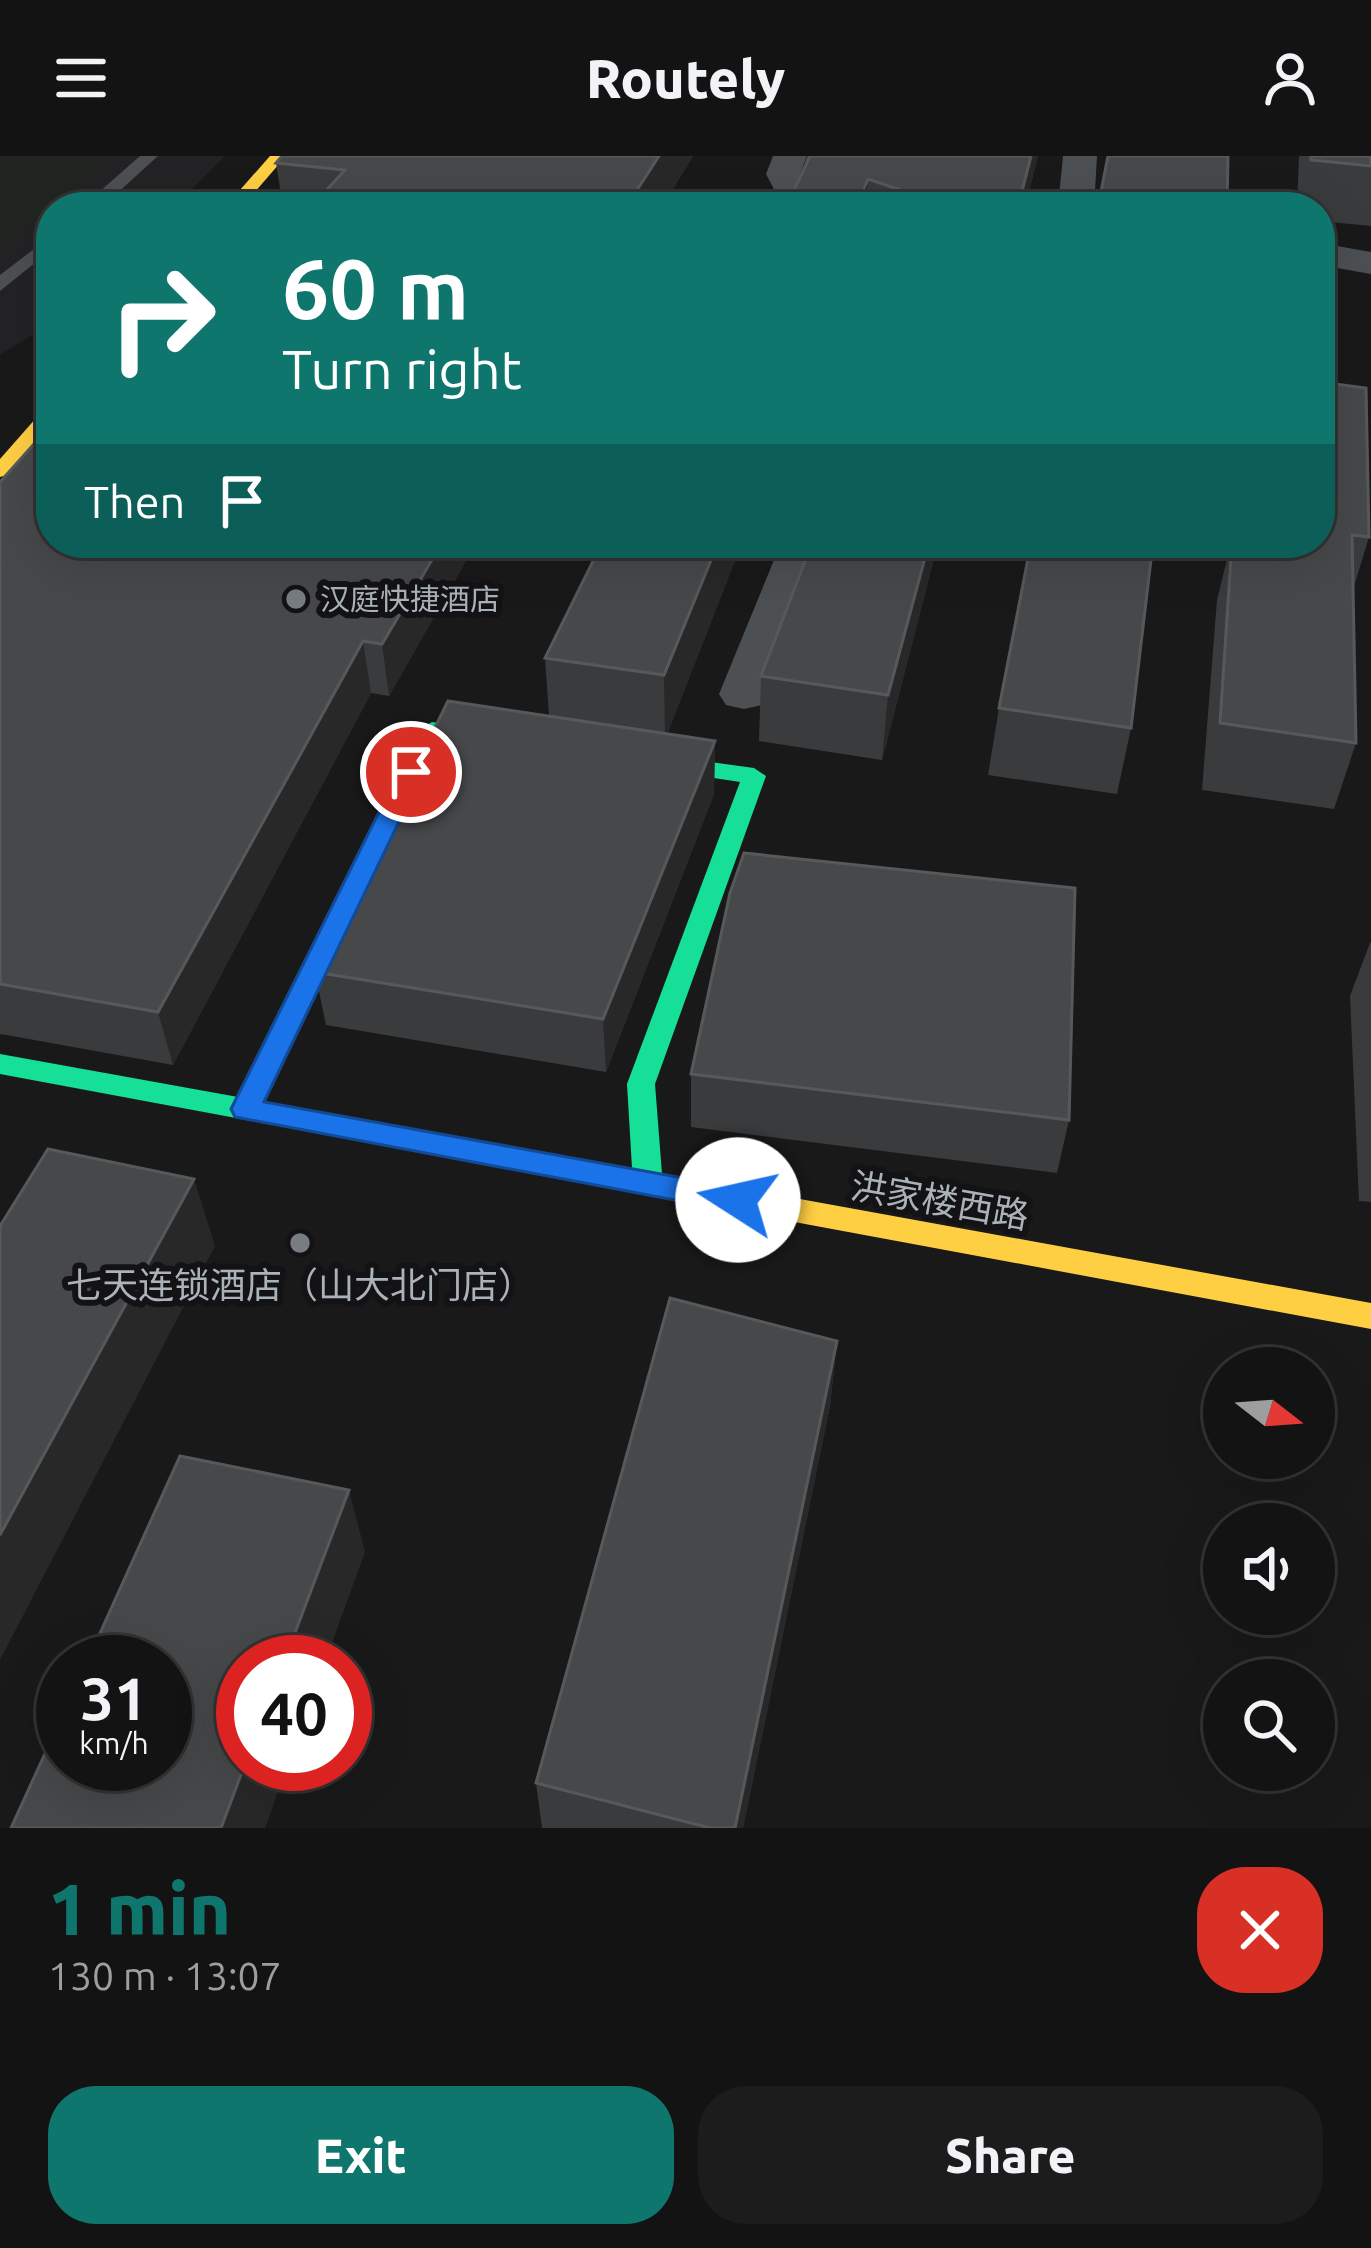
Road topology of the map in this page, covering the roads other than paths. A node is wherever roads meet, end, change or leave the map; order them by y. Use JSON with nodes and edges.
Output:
{"nodes":[{"id":1,"x":150,"y":156,"type":"edge"},
{"id":2,"x":278,"y":156,"type":"edge"},
{"id":3,"x":294,"y":156,"type":"edge"},
{"id":4,"x":790,"y":156,"type":"edge"},
{"id":5,"x":1080,"y":156,"type":"edge"},
{"id":6,"x":108,"y":192,"type":"edge"},
{"id":7,"x":246,"y":192,"type":"edge"},
{"id":8,"x":262,"y":192,"type":"edge"},
{"id":9,"x":791,"y":192,"type":"edge"},
{"id":10,"x":1077,"y":192,"type":"edge"},
{"id":11,"x":36,"y":254,"type":"edge"},
{"id":12,"x":1335,"y":257,"type":"edge"},
{"id":13,"x":1371,"y":263,"type":"edge"},
{"id":14,"x":0,"y":285,"type":"edge"},
{"id":15,"x":36,"y":430,"type":"edge"},
{"id":16,"x":36,"y":450,"type":"edge"},
{"id":17,"x":0,"y":471,"type":"edge"},
{"id":18,"x":0,"y":491,"type":"edge"},
{"id":19,"x":798,"y":558,"type":"edge"},
{"id":20,"x":744,"y":694,"type":"dead end"},
{"id":21,"x":547,"y":746,"type":"edge"},
{"id":22,"x":593,"y":752,"type":"edge"},
{"id":23,"x":0,"y":1064,"type":"edge"},
{"id":24,"x":246,"y":1109,"type":"junction"},
{"id":25,"x":648,"y":1184,"type":"junction"},
{"id":26,"x":1371,"y":1316,"type":"edge"}],
"edges":[{"from":1,"to":6,"type":"lane"},
{"from":2,"to":7,"type":"street"},
{"from":3,"to":8,"type":"street"},
{"from":4,"to":9,"type":"street"},
{"from":5,"to":10,"type":"street"},
{"from":11,"to":14,"type":"lane"},
{"from":12,"to":13,"type":"street"},
{"from":15,"to":17,"type":"street"},
{"from":16,"to":18,"type":"street"},
{"from":19,"to":20,"type":"street"},
{"from":21,"to":24,"type":"street"},
{"from":22,"to":25,"type":"street"},
{"from":23,"to":24,"type":"street","name":"洪家楼西路"},
{"from":24,"to":25,"type":"street","name":"洪家楼西路"},
{"from":25,"to":26,"type":"street","name":"洪家楼西路"}]}
